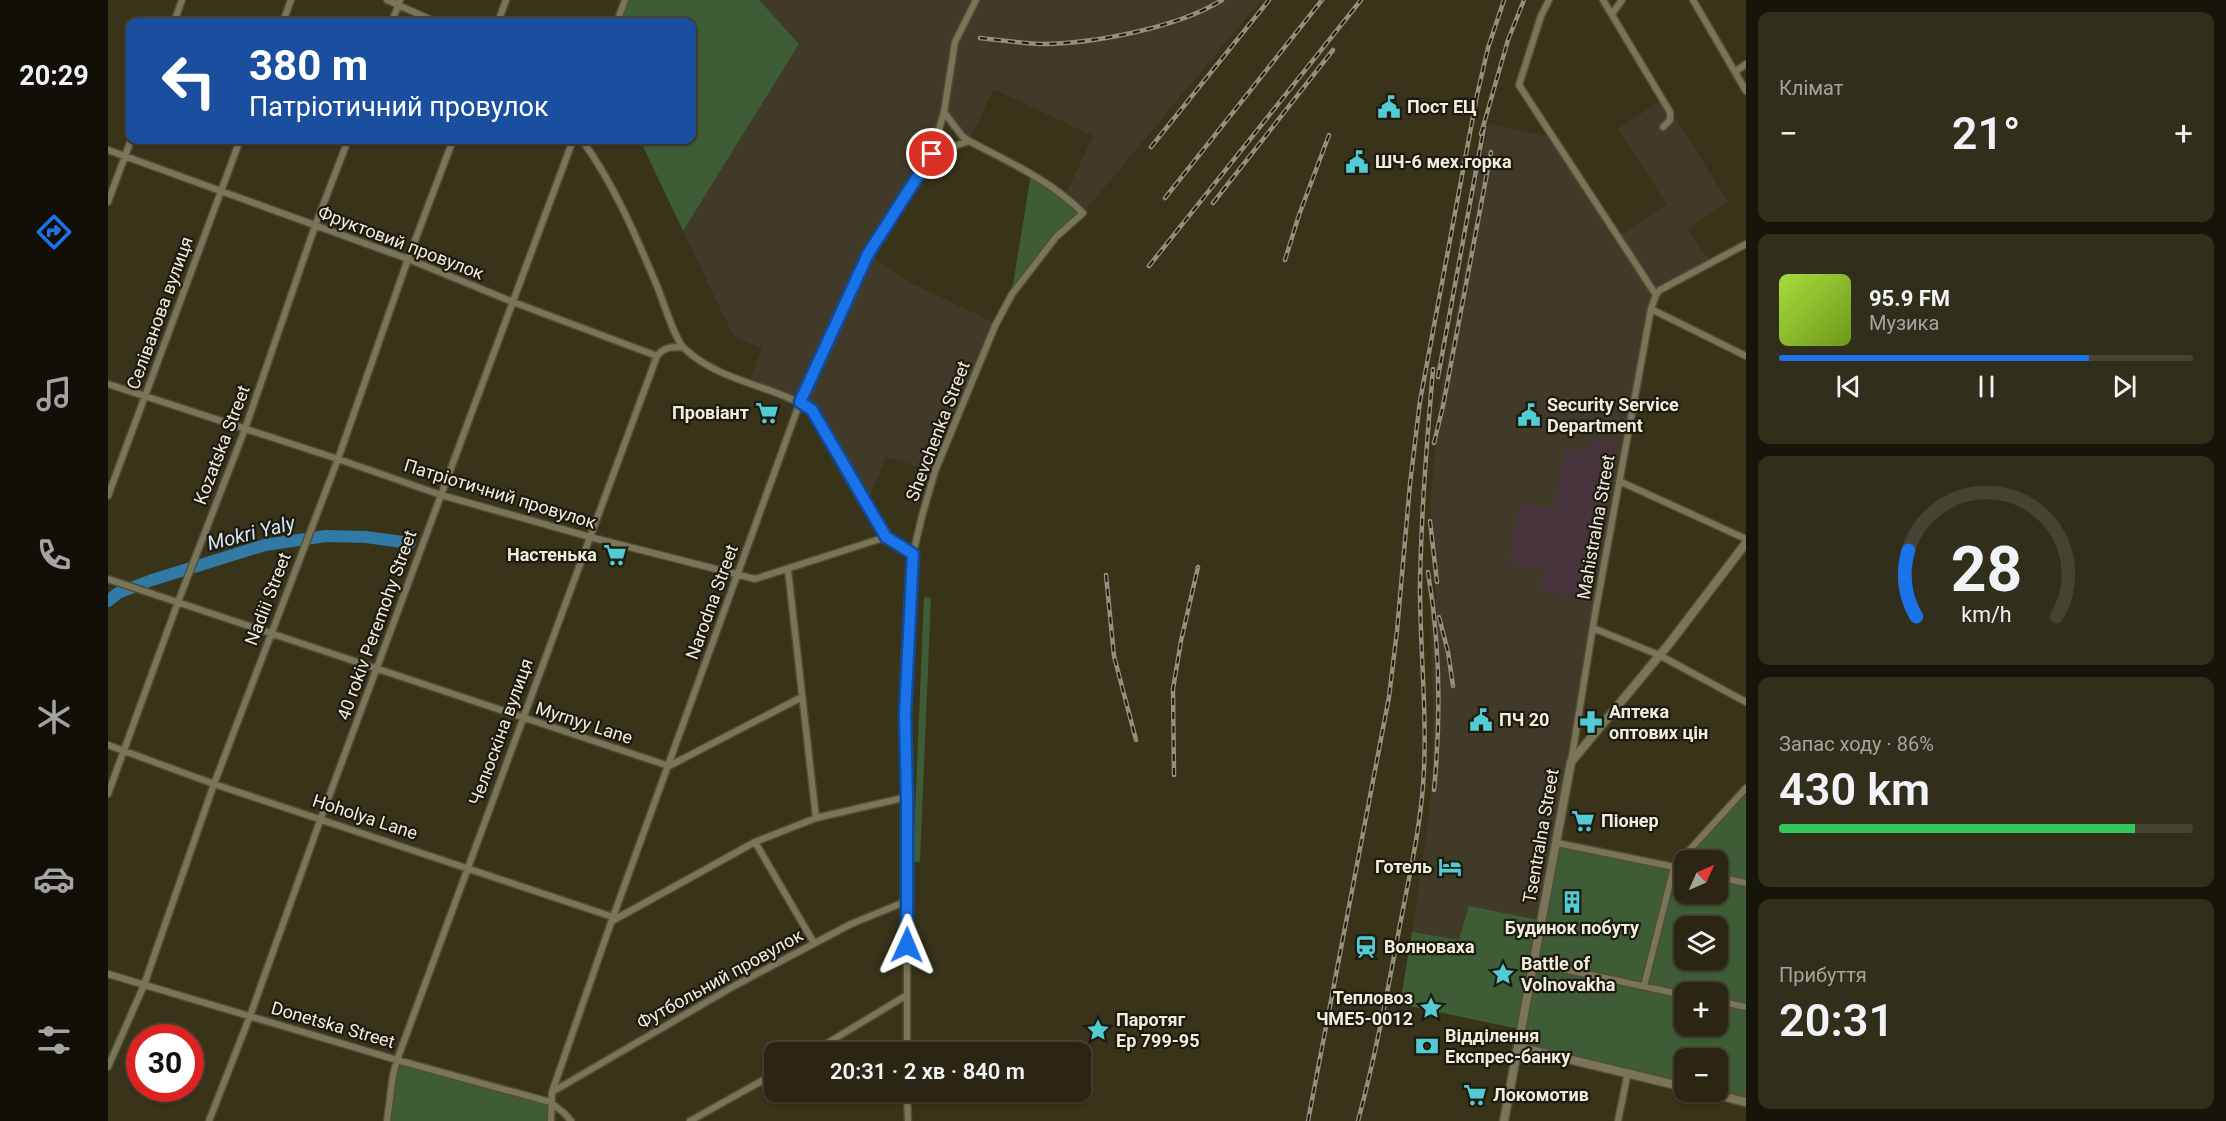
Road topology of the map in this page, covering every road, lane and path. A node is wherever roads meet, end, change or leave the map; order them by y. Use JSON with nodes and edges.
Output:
{"nodes":[{"id":1,"x":182,"y":0,"type":"edge"},
{"id":2,"x":291,"y":0,"type":"edge"},
{"id":3,"x":387,"y":0,"type":"edge"},
{"id":4,"x":506,"y":0,"type":"edge"},
{"id":5,"x":625,"y":0,"type":"edge"},
{"id":6,"x":976,"y":0,"type":"edge"},
{"id":7,"x":1549,"y":0,"type":"edge"},
{"id":8,"x":1603,"y":0,"type":"edge"},
{"id":9,"x":1622,"y":0,"type":"edge"},
{"id":10,"x":1693,"y":0,"type":"edge"},
{"id":11,"x":399,"y":3,"type":"edge"},
{"id":12,"x":1612,"y":14,"type":"junction"},
{"id":13,"x":175,"y":18,"type":"edge"},
{"id":14,"x":284,"y":18,"type":"edge"},
{"id":15,"x":393,"y":18,"type":"edge"},
{"id":16,"x":428,"y":18,"type":"edge"},
{"id":17,"x":499,"y":18,"type":"edge"},
{"id":18,"x":618,"y":18,"type":"edge"},
{"id":19,"x":1746,"y":64,"type":"edge"},
{"id":20,"x":1735,"y":72,"type":"junction"},
{"id":21,"x":1746,"y":91,"type":"edge"},
{"id":22,"x":944,"y":112,"type":"junction"},
{"id":23,"x":1662,"y":127,"type":"dead end"},
{"id":24,"x":969,"y":141,"type":"junction"},
{"id":25,"x":130,"y":144,"type":"edge"},
{"id":26,"x":238,"y":144,"type":"edge"},
{"id":27,"x":346,"y":144,"type":"edge"},
{"id":28,"x":451,"y":144,"type":"edge"},
{"id":29,"x":572,"y":144,"type":"edge"},
{"id":30,"x":585,"y":144,"type":"edge"},
{"id":31,"x":108,"y":150,"type":"edge"},
{"id":32,"x":932,"y":154,"type":"junction"},
{"id":33,"x":125,"y":156,"type":"junction"},
{"id":34,"x":220,"y":191,"type":"junction"},
{"id":35,"x":108,"y":202,"type":"edge"},
{"id":36,"x":315,"y":226,"type":"junction"},
{"id":37,"x":1746,"y":244,"type":"edge"},
{"id":38,"x":408,"y":259,"type":"junction"},
{"id":39,"x":1656,"y":295,"type":"junction"},
{"id":40,"x":513,"y":302,"type":"junction"},
{"id":41,"x":1651,"y":309,"type":"junction"},
{"id":42,"x":682,"y":347,"type":"junction"},
{"id":43,"x":657,"y":356,"type":"junction"},
{"id":44,"x":1746,"y":356,"type":"edge"},
{"id":45,"x":108,"y":384,"type":"edge"},
{"id":46,"x":146,"y":396,"type":"junction"},
{"id":47,"x":800,"y":402,"type":"junction"},
{"id":48,"x":245,"y":429,"type":"junction"},
{"id":49,"x":338,"y":459,"type":"junction"},
{"id":50,"x":1619,"y":481,"type":"junction"},
{"id":51,"x":441,"y":495,"type":"junction"},
{"id":52,"x":108,"y":496,"type":"edge"},
{"id":53,"x":590,"y":537,"type":"junction"},
{"id":54,"x":886,"y":537,"type":"junction"},
{"id":55,"x":1746,"y":541,"type":"edge"},
{"id":56,"x":913,"y":554,"type":"junction"},
{"id":57,"x":788,"y":570,"type":"junction"},
{"id":58,"x":738,"y":575,"type":"junction"},
{"id":59,"x":108,"y":579,"type":"edge"},
{"id":60,"x":178,"y":602,"type":"junction"},
{"id":61,"x":1593,"y":628,"type":"junction"},
{"id":62,"x":271,"y":634,"type":"junction"},
{"id":63,"x":1659,"y":655,"type":"junction"},
{"id":64,"x":377,"y":669,"type":"junction"},
{"id":65,"x":802,"y":697,"type":"junction"},
{"id":66,"x":1746,"y":702,"type":"edge"},
{"id":67,"x":522,"y":718,"type":"junction"},
{"id":68,"x":108,"y":745,"type":"edge"},
{"id":69,"x":124,"y":750,"type":"junction"},
{"id":70,"x":1571,"y":762,"type":"junction"},
{"id":71,"x":669,"y":766,"type":"junction"},
{"id":72,"x":214,"y":784,"type":"junction"},
{"id":73,"x":1746,"y":788,"type":"edge"},
{"id":74,"x":108,"y":794,"type":"edge"},
{"id":75,"x":907,"y":798,"type":"junction"},
{"id":76,"x":321,"y":818,"type":"junction"},
{"id":77,"x":816,"y":818,"type":"junction"},
{"id":78,"x":755,"y":842,"type":"junction"},
{"id":79,"x":1557,"y":843,"type":"junction"},
{"id":80,"x":1689,"y":850,"type":"edge"},
{"id":81,"x":467,"y":867,"type":"junction"},
{"id":82,"x":1674,"y":867,"type":"joint"},
{"id":83,"x":1728,"y":879,"type":"edge"},
{"id":84,"x":1746,"y":883,"type":"edge"},
{"id":85,"x":908,"y":901,"type":"junction"},
{"id":86,"x":612,"y":919,"type":"junction"},
{"id":87,"x":814,"y":944,"type":"junction"},
{"id":88,"x":1535,"y":963,"type":"junction"},
{"id":89,"x":108,"y":974,"type":"edge"},
{"id":90,"x":144,"y":985,"type":"junction"},
{"id":91,"x":1644,"y":986,"type":"junction"},
{"id":92,"x":1674,"y":992,"type":"edge"},
{"id":93,"x":907,"y":995,"type":"junction"},
{"id":94,"x":1728,"y":1003,"type":"edge"},
{"id":95,"x":1746,"y":1007,"type":"edge"},
{"id":96,"x":250,"y":1016,"type":"junction"},
{"id":97,"x":829,"y":1042,"type":"edge"},
{"id":98,"x":907,"y":1042,"type":"edge"},
{"id":99,"x":1518,"y":1047,"type":"junction"},
{"id":100,"x":398,"y":1060,"type":"junction"},
{"id":101,"x":108,"y":1067,"type":"edge"},
{"id":102,"x":1628,"y":1072,"type":"junction"},
{"id":103,"x":764,"y":1080,"type":"edge"},
{"id":104,"x":1674,"y":1084,"type":"edge"},
{"id":105,"x":552,"y":1092,"type":"junction"},
{"id":106,"x":1728,"y":1098,"type":"edge"},
{"id":107,"x":550,"y":1102,"type":"junction"},
{"id":108,"x":908,"y":1102,"type":"edge"},
{"id":109,"x":1746,"y":1102,"type":"edge"},
{"id":110,"x":209,"y":1121,"type":"edge"},
{"id":111,"x":387,"y":1121,"type":"edge"},
{"id":112,"x":551,"y":1121,"type":"edge"},
{"id":113,"x":571,"y":1121,"type":"edge"},
{"id":114,"x":690,"y":1121,"type":"edge"},
{"id":115,"x":908,"y":1121,"type":"edge"},
{"id":116,"x":1504,"y":1121,"type":"edge"},
{"id":117,"x":1618,"y":1121,"type":"edge"}],
"edges":[{"from":1,"to":13,"type":"street"},
{"from":2,"to":14,"type":"street"},
{"from":3,"to":11,"type":"street"},
{"from":4,"to":17,"type":"street"},
{"from":5,"to":18,"type":"street"},
{"from":6,"to":22,"type":"street","name":"Narodna Street"},
{"from":7,"to":39,"type":"street"},
{"from":8,"to":12,"type":"street"},
{"from":9,"to":12,"type":"street"},
{"from":10,"to":20,"type":"street"},
{"from":11,"to":15,"type":"street"},
{"from":11,"to":16,"type":"street"},
{"from":12,"to":23,"type":"street"},
{"from":19,"to":20,"type":"street"},
{"from":20,"to":21,"type":"street"},
{"from":22,"to":24,"type":"street"},
{"from":22,"to":32,"type":"street","name":"Narodna Street"},
{"from":24,"to":32,"type":"street"},
{"from":24,"to":56,"type":"street","name":"Shevchenka Street"},
{"from":25,"to":33,"type":"street"},
{"from":26,"to":34,"type":"street","name":"Селіванова вулиця"},
{"from":27,"to":36,"type":"street","name":"Kozatska Street"},
{"from":28,"to":38,"type":"street","name":"Nadiii Street"},
{"from":29,"to":40,"type":"street","name":"40 rokiv Peremohy Street"},
{"from":30,"to":42,"type":"street"},
{"from":31,"to":33,"type":"street","name":"Фруктовий провулок"},
{"from":32,"to":47,"type":"street","name":"Narodna Street"},
{"from":33,"to":34,"type":"street","name":"Фруктовий провулок"},
{"from":33,"to":35,"type":"street"},
{"from":34,"to":36,"type":"street","name":"Фруктовий провулок"},
{"from":34,"to":46,"type":"street","name":"Селіванова вулиця"},
{"from":36,"to":38,"type":"street","name":"Фруктовий провулок"},
{"from":36,"to":48,"type":"street","name":"Kozatska Street"},
{"from":37,"to":39,"type":"street"},
{"from":38,"to":40,"type":"street","name":"Фруктовий провулок"},
{"from":38,"to":49,"type":"street","name":"Nadiii Street"},
{"from":39,"to":41,"type":"street","name":"Mahistralna Street"},
{"from":40,"to":43,"type":"street","name":"Фруктовий провулок"},
{"from":40,"to":51,"type":"street","name":"40 rokiv Peremohy Street"},
{"from":41,"to":44,"type":"street"},
{"from":41,"to":50,"type":"street","name":"Mahistralna Street"},
{"from":42,"to":43,"type":"street"},
{"from":42,"to":47,"type":"street"},
{"from":43,"to":53,"type":"street","name":"Челюскіна вулиця"},
{"from":45,"to":46,"type":"street","name":"Патріотичний провулок"},
{"from":46,"to":48,"type":"street","name":"Патріотичний провулок"},
{"from":46,"to":52,"type":"street","name":"Селіванова вулиця"},
{"from":47,"to":54,"type":"street"},
{"from":47,"to":58,"type":"street","name":"Narodna Street"},
{"from":48,"to":49,"type":"street","name":"Патріотичний провулок"},
{"from":48,"to":60,"type":"street","name":"Kozatska Street"},
{"from":49,"to":51,"type":"street","name":"Патріотичний провулок"},
{"from":49,"to":62,"type":"street","name":"Nadiii Street"},
{"from":50,"to":55,"type":"street"},
{"from":50,"to":61,"type":"street","name":"Mahistralna Street"},
{"from":51,"to":53,"type":"street","name":"Патріотичний провулок"},
{"from":51,"to":64,"type":"street","name":"40 rokiv Peremohy Street"},
{"from":53,"to":58,"type":"street","name":"Патріотичний провулок"},
{"from":53,"to":67,"type":"street","name":"Челюскіна вулиця"},
{"from":54,"to":56,"type":"street"},
{"from":54,"to":57,"type":"street","name":"Патріотичний провулок"},
{"from":55,"to":63,"type":"main road","name":"Tsentralna Street"},
{"from":56,"to":75,"type":"street","name":"Shevchenka Street"},
{"from":57,"to":58,"type":"street","name":"Патріотичний провулок"},
{"from":57,"to":65,"type":"street"},
{"from":58,"to":71,"type":"street","name":"Narodna Street"},
{"from":59,"to":60,"type":"street","name":"Myrnyy Lane"},
{"from":60,"to":62,"type":"street","name":"Myrnyy Lane"},
{"from":60,"to":69,"type":"street","name":"Kozatska Street"},
{"from":61,"to":63,"type":"street"},
{"from":61,"to":70,"type":"street","name":"Mahistralna Street"},
{"from":62,"to":64,"type":"street","name":"Myrnyy Lane"},
{"from":62,"to":72,"type":"street","name":"Nadiii Street"},
{"from":63,"to":66,"type":"street"},
{"from":63,"to":70,"type":"main road","name":"Tsentralna Street"},
{"from":64,"to":67,"type":"street","name":"Myrnyy Lane"},
{"from":64,"to":76,"type":"street","name":"40 rokiv Peremohy Street"},
{"from":65,"to":71,"type":"street"},
{"from":65,"to":77,"type":"street"},
{"from":67,"to":71,"type":"street","name":"Myrnyy Lane"},
{"from":67,"to":81,"type":"street","name":"Челюскіна вулиця"},
{"from":68,"to":69,"type":"street","name":"Hoholya Lane"},
{"from":69,"to":72,"type":"street","name":"Hoholya Lane"},
{"from":69,"to":74,"type":"street","name":"Kozatska Street"},
{"from":70,"to":79,"type":"main road","name":"Tsentralna Street"},
{"from":71,"to":86,"type":"street","name":"Narodna Street"},
{"from":72,"to":76,"type":"street","name":"Hoholya Lane"},
{"from":72,"to":90,"type":"street","name":"Nadiii Street"},
{"from":73,"to":80,"type":"street"},
{"from":75,"to":77,"type":"street"},
{"from":75,"to":85,"type":"street","name":"Shevchenka Street"},
{"from":76,"to":81,"type":"street","name":"Hoholya Lane"},
{"from":76,"to":96,"type":"street","name":"40 rokiv Peremohy Street"},
{"from":77,"to":78,"type":"street"},
{"from":78,"to":86,"type":"street"},
{"from":78,"to":87,"type":"street"},
{"from":79,"to":82,"type":"street"},
{"from":79,"to":88,"type":"main road","name":"Tsentralna Street"},
{"from":81,"to":86,"type":"street","name":"Hoholya Lane"},
{"from":81,"to":100,"type":"street","name":"Челюскіна вулиця"},
{"from":82,"to":91,"type":"street"},
{"from":83,"to":84,"type":"street"},
{"from":85,"to":87,"type":"street","name":"Футбольний провулок"},
{"from":85,"to":93,"type":"street","name":"Shevchenka Street"},
{"from":86,"to":105,"type":"street","name":"Narodna Street"},
{"from":87,"to":105,"type":"street","name":"Футбольний провулок"},
{"from":88,"to":91,"type":"street"},
{"from":88,"to":99,"type":"main road","name":"Tsentralna Street"},
{"from":89,"to":90,"type":"street","name":"Donetska Street"},
{"from":90,"to":96,"type":"street","name":"Donetska Street"},
{"from":90,"to":101,"type":"street","name":"Nadiii Street"},
{"from":91,"to":92,"type":"street"},
{"from":93,"to":97,"type":"street"},
{"from":93,"to":98,"type":"street","name":"Shevchenka Street"},
{"from":94,"to":95,"type":"street"},
{"from":96,"to":100,"type":"street","name":"Donetska Street"},
{"from":96,"to":110,"type":"street","name":"40 rokiv Peremohy Street"},
{"from":99,"to":102,"type":"main road"},
{"from":99,"to":116,"type":"main road","name":"Tsentralna Street"},
{"from":100,"to":107,"type":"street","name":"Donetska Street"},
{"from":100,"to":111,"type":"street","name":"Челюскіна вулиця"},
{"from":102,"to":104,"type":"main road"},
{"from":102,"to":117,"type":"street"},
{"from":103,"to":114,"type":"street"},
{"from":105,"to":107,"type":"street","name":"Narodna Street"},
{"from":106,"to":109,"type":"main road"},
{"from":107,"to":112,"type":"street","name":"Narodna Street"},
{"from":107,"to":113,"type":"street"},
{"from":108,"to":115,"type":"street"}]}
